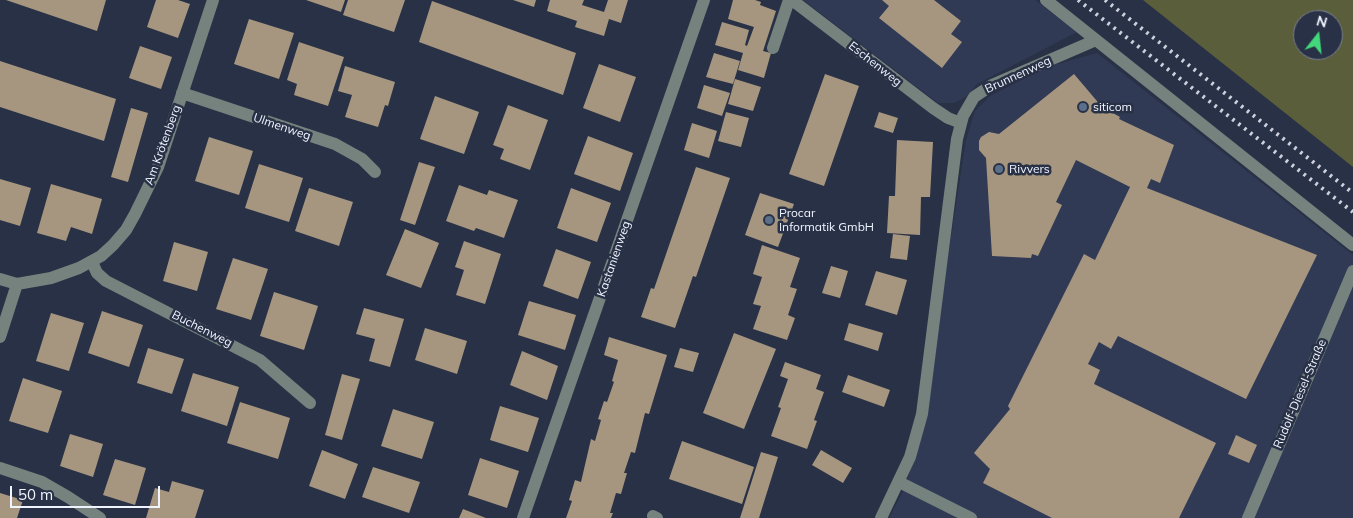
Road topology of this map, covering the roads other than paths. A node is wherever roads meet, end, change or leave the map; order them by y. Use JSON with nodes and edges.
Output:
{"nodes":[{"id":1,"x":213,"y":0,"type":"edge"},
{"id":2,"x":704,"y":0,"type":"edge"},
{"id":3,"x":791,"y":0,"type":"edge"},
{"id":4,"x":1046,"y":0,"type":"edge"},
{"id":5,"x":1096,"y":40,"type":"junction"},
{"id":6,"x":773,"y":48,"type":"dead end"},
{"id":7,"x":182,"y":93,"type":"junction"},
{"id":8,"x":960,"y":123,"type":"junction"},
{"id":9,"x":375,"y":172,"type":"dead end"},
{"id":10,"x":1353,"y":245,"type":"edge"},
{"id":11,"x":92,"y":262,"type":"junction"},
{"id":12,"x":1353,"y":271,"type":"edge"},
{"id":13,"x":0,"y":279,"type":"edge"},
{"id":14,"x":17,"y":284,"type":"junction"},
{"id":15,"x":0,"y":337,"type":"edge"},
{"id":16,"x":310,"y":403,"type":"dead end"},
{"id":17,"x":0,"y":468,"type":"edge"},
{"id":18,"x":899,"y":482,"type":"junction"},
{"id":19,"x":100,"y":518,"type":"edge"},
{"id":20,"x":523,"y":518,"type":"edge"},
{"id":21,"x":882,"y":518,"type":"edge"},
{"id":22,"x":971,"y":518,"type":"edge"},
{"id":23,"x":1248,"y":518,"type":"edge"}],
"edges":[{"from":1,"to":7,"type":"street","name":"Am Krötenberg"},
{"from":2,"to":20,"type":"street","name":"Kastanienweg"},
{"from":3,"to":6,"type":"street"},
{"from":3,"to":8,"type":"street","name":"Eschenweg"},
{"from":4,"to":5,"type":"street"},
{"from":5,"to":8,"type":"street","name":"Brunnenweg"},
{"from":5,"to":10,"type":"street"},
{"from":7,"to":9,"type":"street","name":"Ulmenweg"},
{"from":7,"to":11,"type":"street","name":"Am Krötenberg"},
{"from":8,"to":18,"type":"street","name":"Brunnenweg"},
{"from":11,"to":14,"type":"street","name":"Am Krötenberg"},
{"from":11,"to":16,"type":"street","name":"Buchenweg"},
{"from":12,"to":23,"type":"street","name":"Rudolf-Diesel-Straße"},
{"from":13,"to":14,"type":"street"},
{"from":14,"to":15,"type":"street"},
{"from":17,"to":19,"type":"street"},
{"from":18,"to":21,"type":"street","name":"Brunnenweg"},
{"from":18,"to":22,"type":"street"}]}
